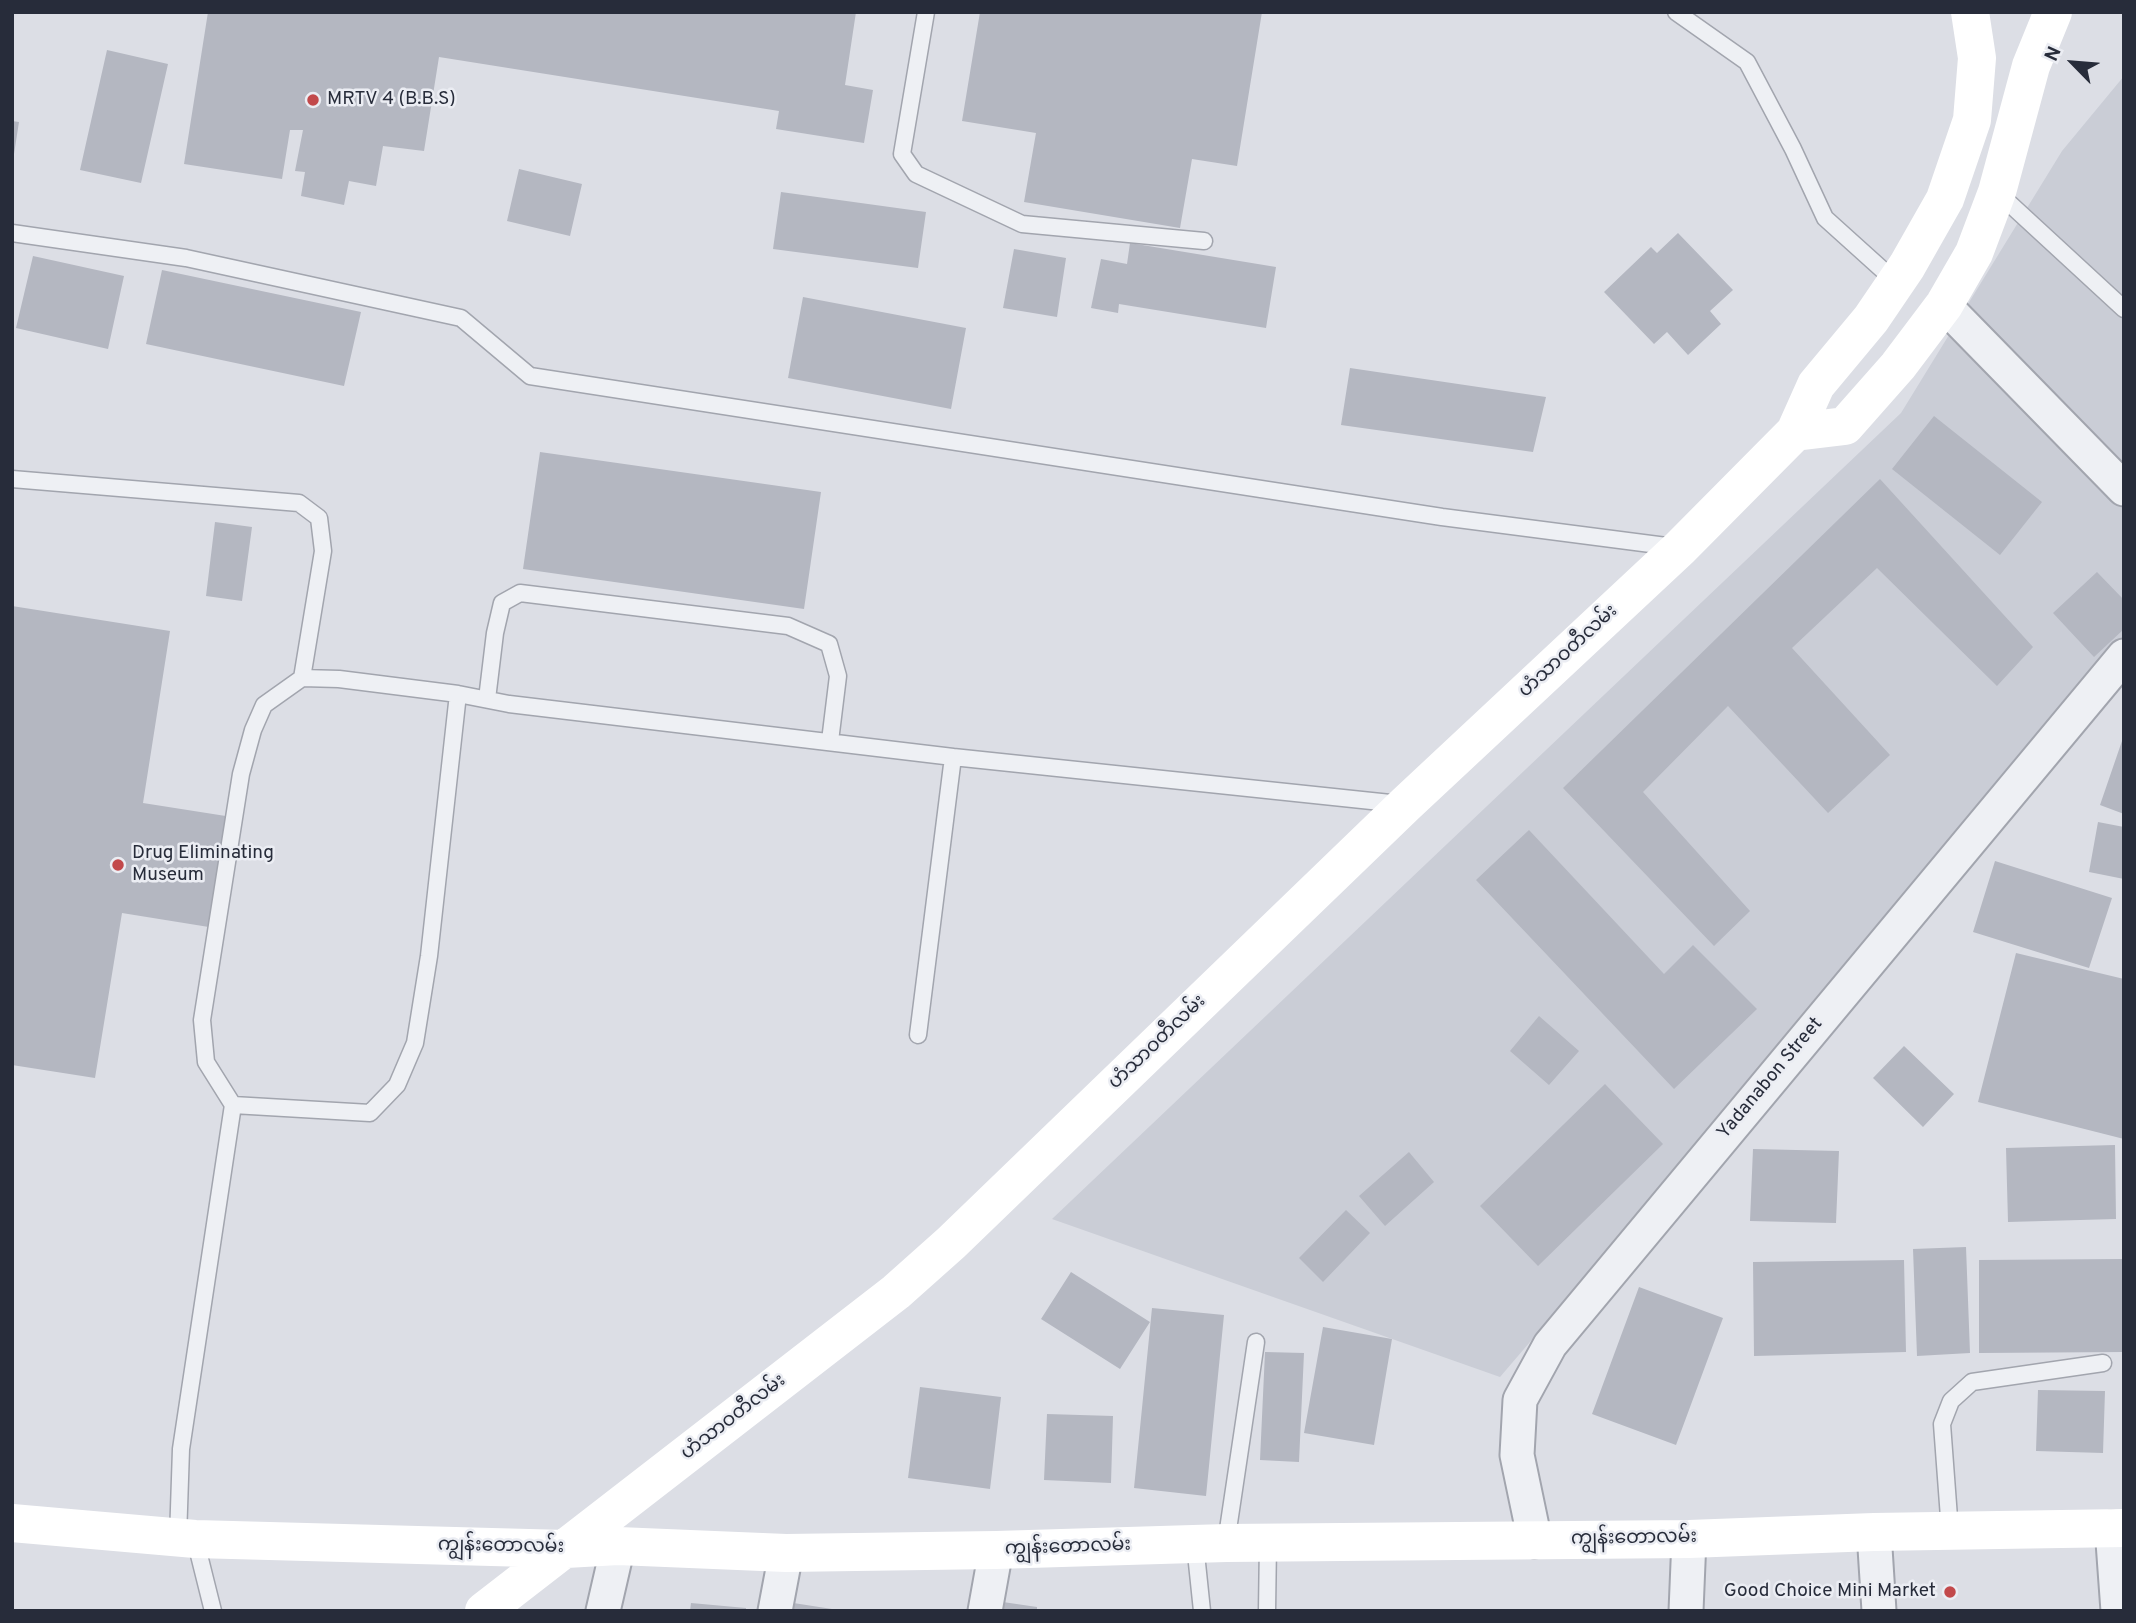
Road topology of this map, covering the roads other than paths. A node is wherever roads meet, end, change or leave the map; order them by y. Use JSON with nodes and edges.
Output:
{"nodes":[{"id":1,"x":926,"y":12,"type":"edge"},
{"id":2,"x":1676,"y":12,"type":"edge"},
{"id":3,"x":1970,"y":12,"type":"edge"},
{"id":4,"x":2053,"y":12,"type":"edge"},
{"id":5,"x":1997,"y":192,"type":"junction"},
{"id":6,"x":12,"y":233,"type":"edge"},
{"id":7,"x":1204,"y":242,"type":"dead end"},
{"id":8,"x":1896,"y":282,"type":"junction"},
{"id":9,"x":1944,"y":305,"type":"junction"},
{"id":10,"x":2124,"y":309,"type":"edge"},
{"id":11,"x":1795,"y":432,"type":"junction"},
{"id":12,"x":12,"y":479,"type":"edge"},
{"id":13,"x":2124,"y":489,"type":"edge"},
{"id":14,"x":1680,"y":548,"type":"junction"},
{"id":15,"x":2124,"y":656,"type":"edge"},
{"id":16,"x":302,"y":678,"type":"junction"},
{"id":17,"x":458,"y":694,"type":"junction"},
{"id":18,"x":487,"y":699,"type":"junction"},
{"id":19,"x":830,"y":741,"type":"junction"},
{"id":20,"x":953,"y":757,"type":"junction"},
{"id":21,"x":1406,"y":804,"type":"junction"},
{"id":22,"x":918,"y":1035,"type":"dead end"},
{"id":23,"x":233,"y":1105,"type":"junction"},
{"id":24,"x":1256,"y":1342,"type":"dead end"},
{"id":25,"x":2103,"y":1363,"type":"dead end"},
{"id":26,"x":12,"y":1523,"type":"edge"},
{"id":27,"x":2118,"y":1528,"type":"edge"},
{"id":28,"x":1950,"y":1531,"type":"junction"},
{"id":29,"x":1874,"y":1532,"type":"junction"},
{"id":30,"x":186,"y":1538,"type":"junction"},
{"id":31,"x":1689,"y":1539,"type":"junction"},
{"id":32,"x":1535,"y":1541,"type":"junction"},
{"id":33,"x":1210,"y":1543,"type":"junction"},
{"id":34,"x":1268,"y":1543,"type":"junction"},
{"id":35,"x":618,"y":1546,"type":"junction"},
{"id":36,"x":566,"y":1549,"type":"junction"},
{"id":37,"x":996,"y":1550,"type":"junction"},
{"id":38,"x":786,"y":1553,"type":"junction"},
{"id":39,"x":213,"y":1611,"type":"edge"},
{"id":40,"x":484,"y":1611,"type":"edge"},
{"id":41,"x":603,"y":1611,"type":"edge"},
{"id":42,"x":775,"y":1611,"type":"edge"},
{"id":43,"x":985,"y":1611,"type":"edge"},
{"id":44,"x":1202,"y":1611,"type":"edge"},
{"id":45,"x":1267,"y":1611,"type":"edge"},
{"id":46,"x":1686,"y":1611,"type":"edge"},
{"id":47,"x":1879,"y":1611,"type":"edge"},
{"id":48,"x":2118,"y":1611,"type":"edge"}],
"edges":[{"from":1,"to":7,"type":"lane"},
{"from":2,"to":8,"type":"lane"},
{"from":3,"to":8,"type":"main road"},
{"from":4,"to":5,"type":"main road"},
{"from":5,"to":9,"type":"main road"},
{"from":5,"to":10,"type":"lane"},
{"from":6,"to":14,"type":"lane"},
{"from":8,"to":11,"type":"main road"},
{"from":9,"to":11,"type":"main road"},
{"from":9,"to":13,"type":"street"},
{"from":11,"to":14,"type":"main road","name":"ဟံသာဝတီလမ်း"},
{"from":12,"to":16,"type":"lane"},
{"from":14,"to":21,"type":"main road","name":"ဟံသာဝတီလမ်း"},
{"from":15,"to":32,"type":"street","name":"Yadanabon Street"},
{"from":16,"to":17,"type":"lane"},
{"from":16,"to":23,"type":"lane"},
{"from":17,"to":18,"type":"lane"},
{"from":17,"to":23,"type":"lane"},
{"from":18,"to":19,"type":"lane"},
{"from":18,"to":19,"type":"lane"},
{"from":19,"to":20,"type":"lane"},
{"from":20,"to":21,"type":"lane"},
{"from":20,"to":22,"type":"lane"},
{"from":21,"to":36,"type":"main road","name":"ဟံသာဝတီလမ်း"},
{"from":23,"to":30,"type":"lane"},
{"from":24,"to":33,"type":"lane"},
{"from":25,"to":28,"type":"lane"},
{"from":26,"to":30,"type":"main road","name":"ကျွန်းတောလမ်း"},
{"from":27,"to":28,"type":"main road","name":"ကျွန်းတောလမ်း"},
{"from":27,"to":48,"type":"street"},
{"from":28,"to":29,"type":"main road","name":"ကျွန်းတောလမ်း"},
{"from":29,"to":31,"type":"main road","name":"ကျွန်းတောလမ်း"},
{"from":29,"to":47,"type":"street"},
{"from":30,"to":36,"type":"main road","name":"ကျွန်းတောလမ်း"},
{"from":30,"to":39,"type":"lane"},
{"from":31,"to":32,"type":"main road","name":"ကျွန်းတောလမ်း"},
{"from":31,"to":46,"type":"street"},
{"from":32,"to":34,"type":"main road","name":"ကျွန်းတောလမ်း"},
{"from":33,"to":34,"type":"main road","name":"ကျွန်းတောလမ်း"},
{"from":33,"to":37,"type":"main road","name":"ကျွန်းတောလမ်း"},
{"from":33,"to":44,"type":"lane"},
{"from":34,"to":45,"type":"lane"},
{"from":35,"to":36,"type":"main road","name":"ကျွန်းတောလမ်း"},
{"from":35,"to":38,"type":"main road","name":"ကျွန်းတောလမ်း"},
{"from":35,"to":41,"type":"street"},
{"from":36,"to":40,"type":"main road","name":"ဟံသာဝတီလမ်း"},
{"from":37,"to":38,"type":"main road","name":"ကျွန်းတောလမ်း"},
{"from":37,"to":43,"type":"street"},
{"from":38,"to":42,"type":"street"}]}
